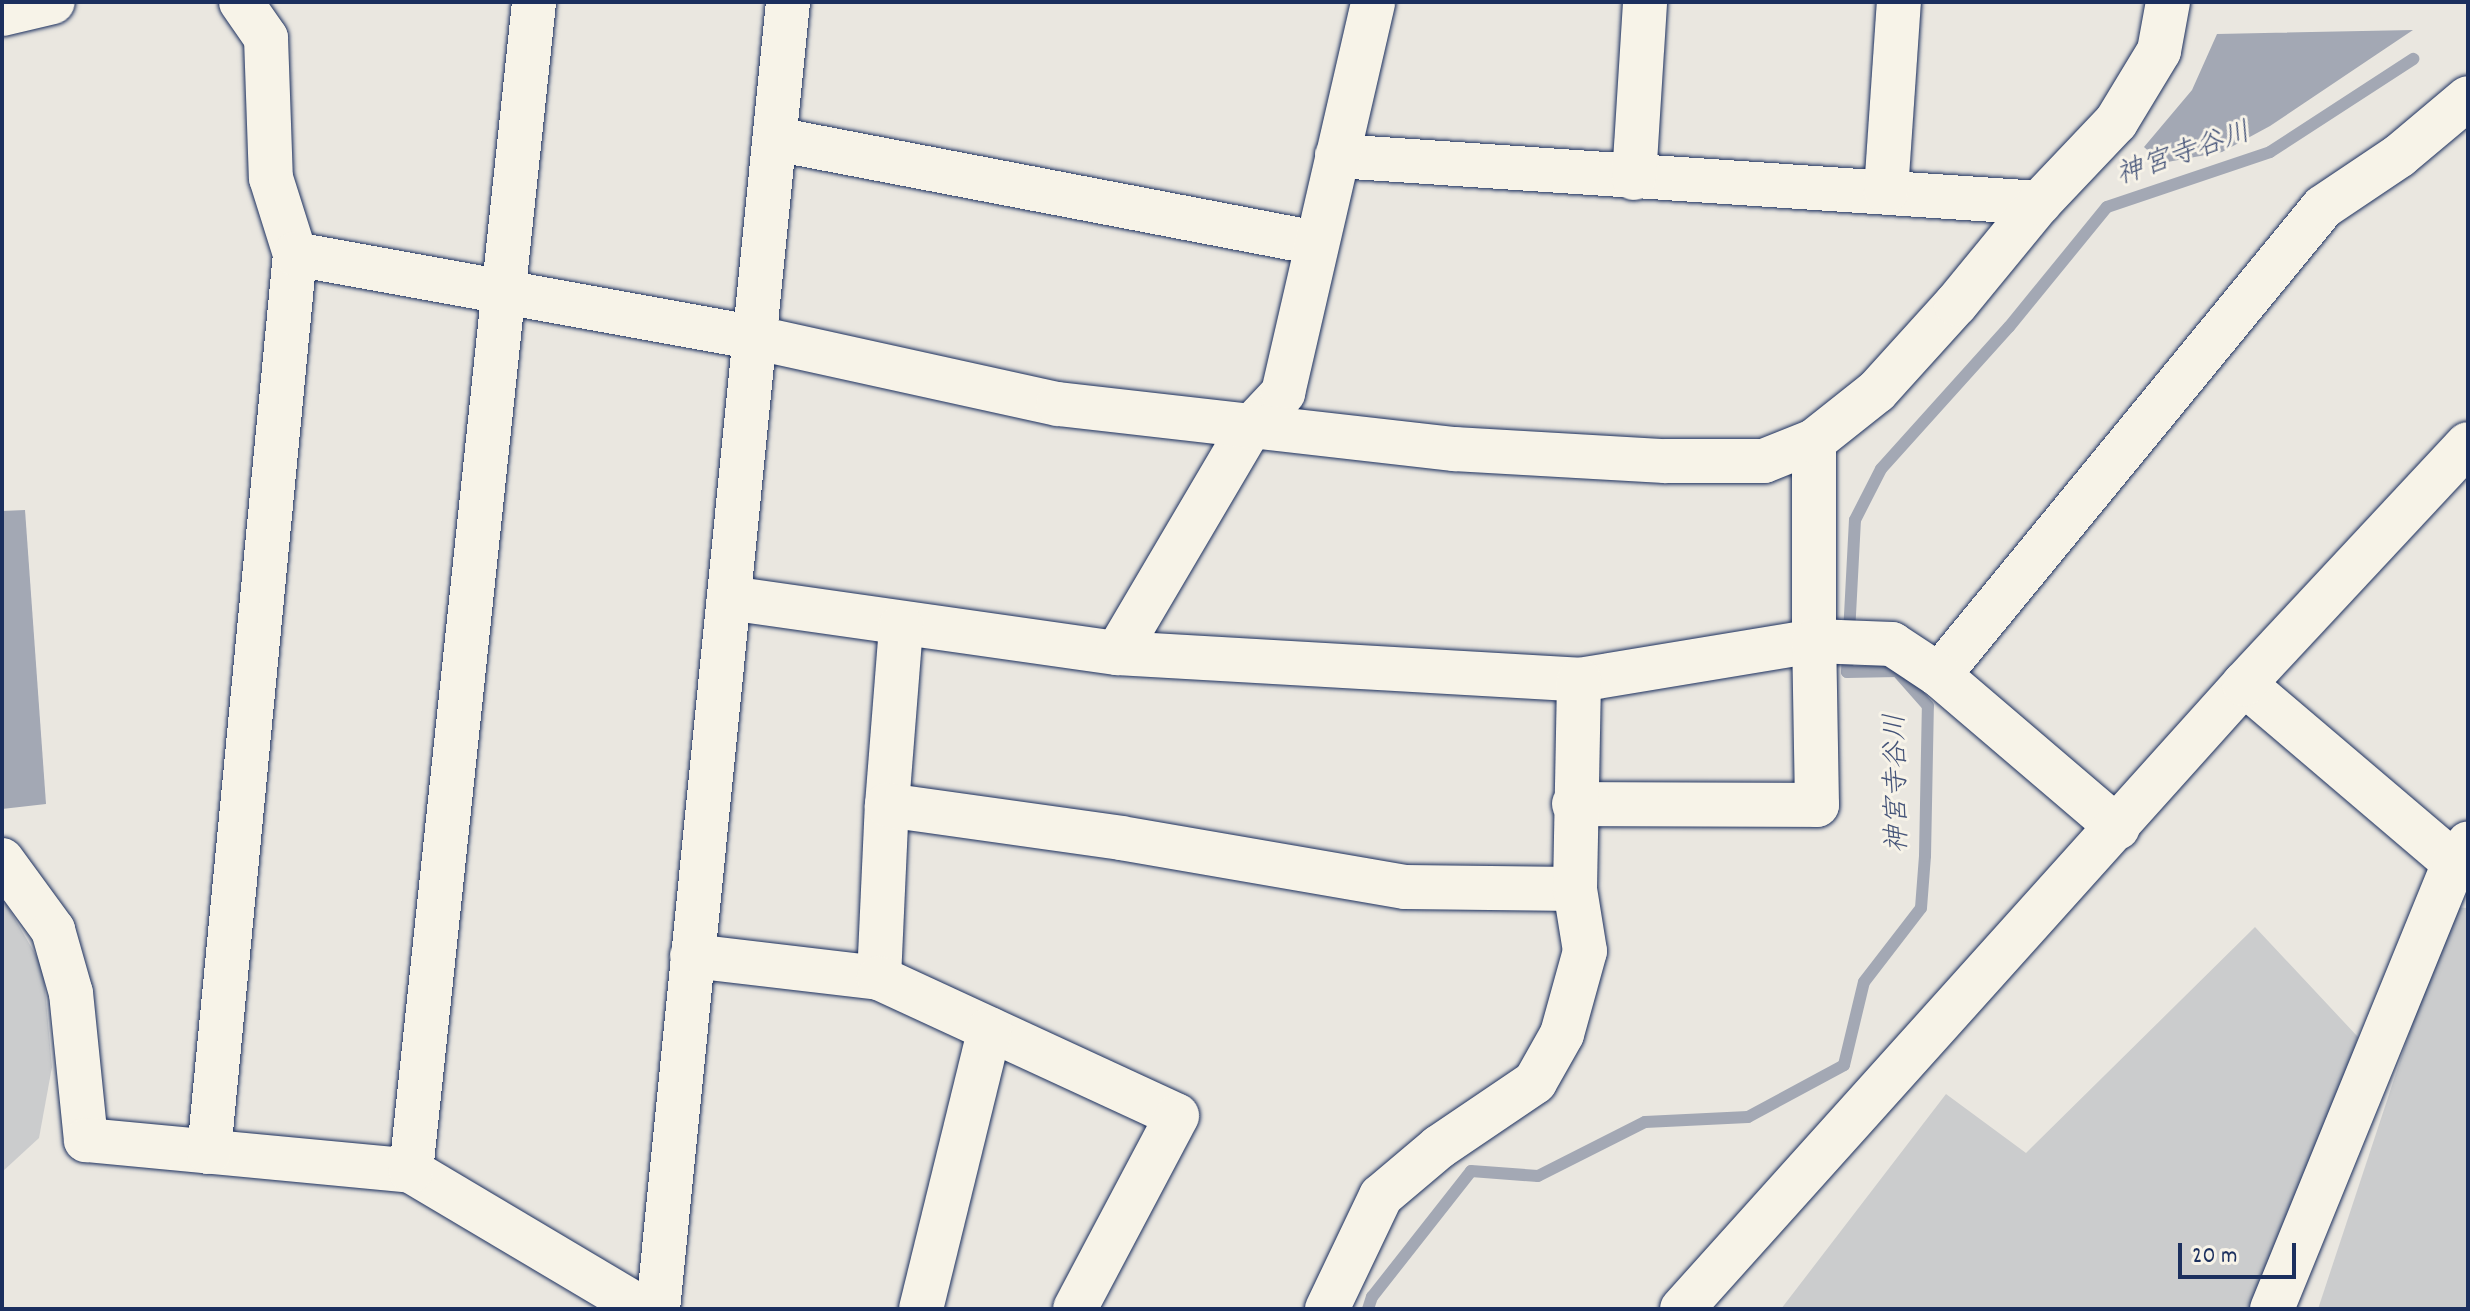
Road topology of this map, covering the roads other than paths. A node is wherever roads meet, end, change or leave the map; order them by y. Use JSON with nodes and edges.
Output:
{"nodes":[{"id":1,"x":53,"y":2,"type":"edge"},
{"id":2,"x":241,"y":2,"type":"edge"},
{"id":3,"x":534,"y":2,"type":"edge"},
{"id":4,"x":788,"y":2,"type":"edge"},
{"id":5,"x":1373,"y":2,"type":"edge"},
{"id":6,"x":1645,"y":2,"type":"edge"},
{"id":7,"x":1899,"y":2,"type":"edge"},
{"id":8,"x":2168,"y":2,"type":"edge"},
{"id":9,"x":2,"y":14,"type":"edge"},
{"id":10,"x":2468,"y":98,"type":"edge"},
{"id":11,"x":775,"y":139,"type":"junction"},
{"id":12,"x":1337,"y":156,"type":"junction"},
{"id":13,"x":1634,"y":178,"type":"junction"},
{"id":14,"x":1886,"y":191,"type":"junction"},
{"id":15,"x":2039,"y":203,"type":"junction"},
{"id":16,"x":1316,"y":243,"type":"junction"},
{"id":17,"x":295,"y":254,"type":"junction"},
{"id":18,"x":502,"y":292,"type":"junction"},
{"id":19,"x":757,"y":338,"type":"junction"},
{"id":20,"x":1249,"y":429,"type":"junction"},
{"id":21,"x":1814,"y":441,"type":"junction"},
{"id":22,"x":2468,"y":444,"type":"edge"},
{"id":23,"x":729,"y":598,"type":"junction"},
{"id":24,"x":901,"y":626,"type":"junction"},
{"id":25,"x":1818,"y":641,"type":"junction"},
{"id":26,"x":1117,"y":653,"type":"junction"},
{"id":27,"x":1939,"y":675,"type":"junction"},
{"id":28,"x":1579,"y":680,"type":"junction"},
{"id":29,"x":2244,"y":684,"type":"junction"},
{"id":30,"x":1574,"y":804,"type":"junction"},
{"id":31,"x":887,"y":805,"type":"junction"},
{"id":32,"x":2118,"y":828,"type":"junction"},
{"id":33,"x":2461,"y":853,"type":"edge"},
{"id":34,"x":2,"y":860,"type":"edge"},
{"id":35,"x":1575,"y":889,"type":"junction"},
{"id":36,"x":692,"y":956,"type":"junction"},
{"id":37,"x":879,"y":978,"type":"junction"},
{"id":38,"x":990,"y":1029,"type":"junction"},
{"id":39,"x":209,"y":1152,"type":"junction"},
{"id":40,"x":411,"y":1171,"type":"junction"},
{"id":41,"x":643,"y":1309,"type":"edge"},
{"id":42,"x":658,"y":1309,"type":"edge"},
{"id":43,"x":921,"y":1309,"type":"edge"},
{"id":44,"x":1075,"y":1309,"type":"edge"},
{"id":45,"x":1327,"y":1309,"type":"edge"},
{"id":46,"x":1682,"y":1309,"type":"edge"},
{"id":47,"x":2272,"y":1309,"type":"edge"}],
"edges":[{"from":1,"to":9,"type":"street"},
{"from":2,"to":17,"type":"street"},
{"from":3,"to":18,"type":"street"},
{"from":4,"to":11,"type":"street"},
{"from":5,"to":12,"type":"street"},
{"from":6,"to":13,"type":"street"},
{"from":7,"to":14,"type":"street"},
{"from":8,"to":15,"type":"street"},
{"from":10,"to":27,"type":"street"},
{"from":11,"to":16,"type":"street"},
{"from":11,"to":19,"type":"street"},
{"from":12,"to":13,"type":"street"},
{"from":12,"to":16,"type":"street"},
{"from":13,"to":14,"type":"street"},
{"from":14,"to":15,"type":"street"},
{"from":15,"to":21,"type":"street"},
{"from":16,"to":20,"type":"street"},
{"from":17,"to":18,"type":"street"},
{"from":17,"to":39,"type":"street"},
{"from":18,"to":19,"type":"street"},
{"from":18,"to":40,"type":"street"},
{"from":19,"to":20,"type":"street"},
{"from":19,"to":23,"type":"street"},
{"from":20,"to":21,"type":"street"},
{"from":20,"to":26,"type":"street"},
{"from":21,"to":25,"type":"street"},
{"from":22,"to":29,"type":"street"},
{"from":23,"to":24,"type":"street"},
{"from":23,"to":36,"type":"street"},
{"from":24,"to":26,"type":"street"},
{"from":24,"to":31,"type":"street"},
{"from":25,"to":27,"type":"street"},
{"from":25,"to":28,"type":"street"},
{"from":25,"to":30,"type":"street"},
{"from":26,"to":28,"type":"street"},
{"from":27,"to":32,"type":"street"},
{"from":28,"to":30,"type":"street"},
{"from":29,"to":32,"type":"street"},
{"from":29,"to":33,"type":"street"},
{"from":30,"to":35,"type":"street"},
{"from":31,"to":35,"type":"street"},
{"from":31,"to":37,"type":"street"},
{"from":32,"to":46,"type":"street"},
{"from":33,"to":47,"type":"street"},
{"from":34,"to":39,"type":"street"},
{"from":35,"to":45,"type":"street"},
{"from":36,"to":37,"type":"street"},
{"from":36,"to":42,"type":"street"},
{"from":37,"to":38,"type":"street"},
{"from":38,"to":43,"type":"street"},
{"from":38,"to":44,"type":"street"},
{"from":39,"to":40,"type":"street"},
{"from":40,"to":41,"type":"street"}]}
